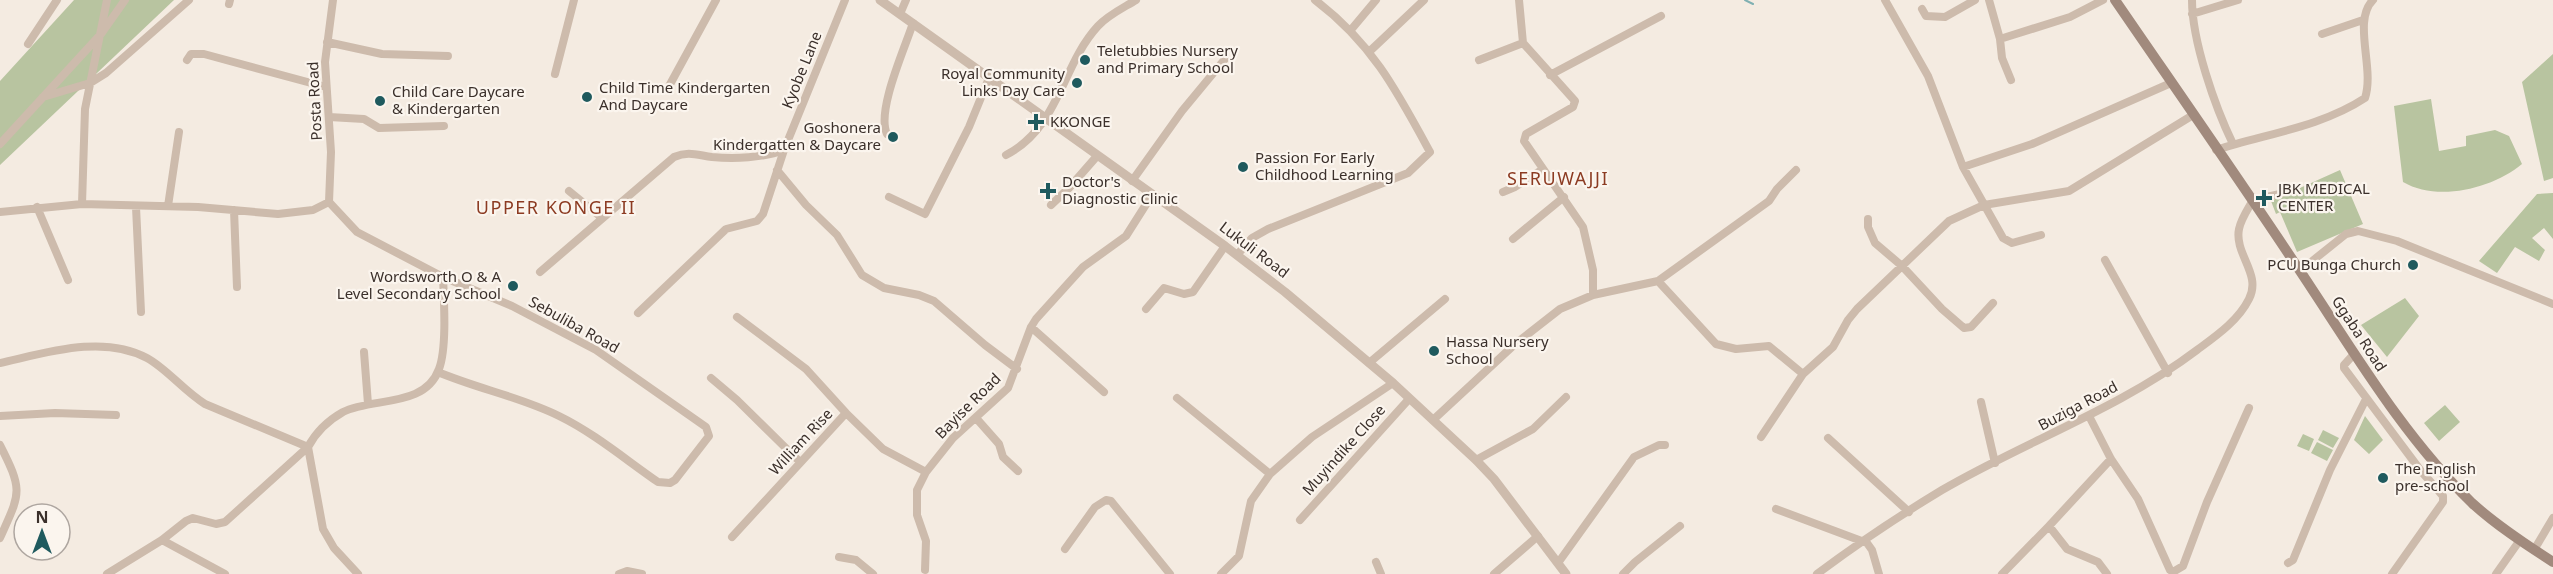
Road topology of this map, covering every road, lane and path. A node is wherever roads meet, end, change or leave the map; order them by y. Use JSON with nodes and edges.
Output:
{"nodes":[{"id":1,"x":57,"y":0,"type":"edge"},
{"id":2,"x":107,"y":0,"type":"edge"},
{"id":3,"x":125,"y":0,"type":"edge"},
{"id":4,"x":189,"y":0,"type":"edge"},
{"id":5,"x":333,"y":0,"type":"edge"},
{"id":6,"x":574,"y":0,"type":"edge"},
{"id":7,"x":717,"y":0,"type":"edge"},
{"id":8,"x":845,"y":0,"type":"edge"},
{"id":9,"x":880,"y":0,"type":"edge"},
{"id":10,"x":906,"y":0,"type":"edge"},
{"id":11,"x":1136,"y":0,"type":"edge"},
{"id":12,"x":1315,"y":0,"type":"edge"},
{"id":13,"x":1376,"y":0,"type":"edge"},
{"id":14,"x":1424,"y":0,"type":"edge"},
{"id":15,"x":1519,"y":0,"type":"edge"},
{"id":16,"x":1885,"y":0,"type":"edge"},
{"id":17,"x":1975,"y":0,"type":"edge"},
{"id":18,"x":1989,"y":0,"type":"edge"},
{"id":19,"x":2103,"y":0,"type":"edge"},
{"id":20,"x":2115,"y":0,"type":"edge"},
{"id":21,"x":2192,"y":0,"type":"edge"},
{"id":22,"x":2238,"y":0,"type":"edge"},
{"id":23,"x":2373,"y":0,"type":"edge"},
{"id":24,"x":1922,"y":9,"type":"dead end"},
{"id":25,"x":900,"y":14,"type":"junction"},
{"id":26,"x":2192,"y":14,"type":"junction"},
{"id":27,"x":1660,"y":16,"type":"dead end"},
{"id":28,"x":2363,"y":20,"type":"junction"},
{"id":29,"x":913,"y":23,"type":"junction"},
{"id":30,"x":1350,"y":31,"type":"junction"},
{"id":31,"x":101,"y":34,"type":"junction"},
{"id":32,"x":2322,"y":34,"type":"dead end"},
{"id":33,"x":2000,"y":39,"type":"junction"},
{"id":34,"x":327,"y":42,"type":"junction"},
{"id":35,"x":1523,"y":43,"type":"junction"},
{"id":36,"x":28,"y":44,"type":"dead end"},
{"id":37,"x":1370,"y":51,"type":"junction"},
{"id":38,"x":448,"y":56,"type":"dead end"},
{"id":39,"x":1225,"y":59,"type":"dead end"},
{"id":40,"x":187,"y":60,"type":"dead end"},
{"id":41,"x":1479,"y":60,"type":"dead end"},
{"id":42,"x":555,"y":74,"type":"dead end"},
{"id":43,"x":1550,"y":75,"type":"junction"},
{"id":44,"x":989,"y":78,"type":"junction"},
{"id":45,"x":2011,"y":80,"type":"dead end"},
{"id":46,"x":2172,"y":82,"type":"junction"},
{"id":47,"x":90,"y":83,"type":"junction"},
{"id":48,"x":326,"y":87,"type":"junction"},
{"id":49,"x":668,"y":88,"type":"dead end"},
{"id":50,"x":42,"y":97,"type":"junction"},
{"id":51,"x":2193,"y":115,"type":"junction"},
{"id":52,"x":329,"y":117,"type":"junction"},
{"id":53,"x":1046,"y":119,"type":"junction"},
{"id":54,"x":444,"y":126,"type":"dead end"},
{"id":55,"x":179,"y":132,"type":"dead end"},
{"id":56,"x":887,"y":134,"type":"dead end"},
{"id":57,"x":0,"y":144,"type":"edge"},
{"id":58,"x":2233,"y":144,"type":"junction"},
{"id":59,"x":784,"y":150,"type":"junction"},
{"id":60,"x":2216,"y":150,"type":"junction"},
{"id":61,"x":1006,"y":155,"type":"dead end"},
{"id":62,"x":1097,"y":156,"type":"junction"},
{"id":63,"x":1963,"y":167,"type":"junction"},
{"id":64,"x":1543,"y":169,"type":"junction"},
{"id":65,"x":777,"y":170,"type":"junction"},
{"id":66,"x":1796,"y":170,"type":"dead end"},
{"id":67,"x":1132,"y":181,"type":"junction"},
{"id":68,"x":570,"y":191,"type":"dead end"},
{"id":69,"x":1503,"y":192,"type":"dead end"},
{"id":70,"x":2280,"y":194,"type":"dead end"},
{"id":71,"x":1152,"y":195,"type":"junction"},
{"id":72,"x":889,"y":197,"type":"dead end"},
{"id":73,"x":1564,"y":197,"type":"junction"},
{"id":74,"x":2253,"y":200,"type":"junction"},
{"id":75,"x":329,"y":202,"type":"junction"},
{"id":76,"x":82,"y":204,"type":"junction"},
{"id":77,"x":1051,"y":205,"type":"dead end"},
{"id":78,"x":1984,"y":205,"type":"junction"},
{"id":79,"x":168,"y":206,"type":"junction"},
{"id":80,"x":37,"y":207,"type":"junction"},
{"id":81,"x":136,"y":207,"type":"junction"},
{"id":82,"x":234,"y":210,"type":"junction"},
{"id":83,"x":0,"y":212,"type":"edge"},
{"id":84,"x":602,"y":218,"type":"junction"},
{"id":85,"x":1868,"y":219,"type":"dead end"},
{"id":86,"x":2041,"y":235,"type":"dead end"},
{"id":87,"x":1513,"y":239,"type":"dead end"},
{"id":88,"x":1225,"y":246,"type":"junction"},
{"id":89,"x":1237,"y":255,"type":"junction"},
{"id":90,"x":2105,"y":260,"type":"dead end"},
{"id":91,"x":1902,"y":266,"type":"junction"},
{"id":92,"x":2298,"y":268,"type":"junction"},
{"id":93,"x":540,"y":272,"type":"dead end"},
{"id":94,"x":443,"y":277,"type":"junction"},
{"id":95,"x":68,"y":280,"type":"dead end"},
{"id":96,"x":1658,"y":281,"type":"junction"},
{"id":97,"x":237,"y":287,"type":"dead end"},
{"id":98,"x":1593,"y":295,"type":"junction"},
{"id":99,"x":1445,"y":299,"type":"dead end"},
{"id":100,"x":1993,"y":303,"type":"dead end"},
{"id":101,"x":2553,"y":304,"type":"edge"},
{"id":102,"x":1146,"y":309,"type":"dead end"},
{"id":103,"x":141,"y":312,"type":"dead end"},
{"id":104,"x":638,"y":313,"type":"dead end"},
{"id":105,"x":737,"y":317,"type":"dead end"},
{"id":106,"x":1030,"y":327,"type":"junction"},
{"id":107,"x":364,"y":352,"type":"dead end"},
{"id":108,"x":2354,"y":354,"type":"junction"},
{"id":109,"x":0,"y":363,"type":"edge"},
{"id":110,"x":1369,"y":363,"type":"junction"},
{"id":111,"x":1017,"y":369,"type":"junction"},
{"id":112,"x":438,"y":372,"type":"junction"},
{"id":113,"x":2168,"y":373,"type":"junction"},
{"id":114,"x":1803,"y":374,"type":"junction"},
{"id":115,"x":711,"y":378,"type":"dead end"},
{"id":116,"x":1393,"y":383,"type":"junction"},
{"id":117,"x":1104,"y":392,"type":"dead end"},
{"id":118,"x":1566,"y":397,"type":"dead end"},
{"id":119,"x":1177,"y":398,"type":"dead end"},
{"id":120,"x":1409,"y":399,"type":"junction"},
{"id":121,"x":2366,"y":399,"type":"junction"},
{"id":122,"x":1981,"y":402,"type":"dead end"},
{"id":123,"x":368,"y":404,"type":"junction"},
{"id":124,"x":2249,"y":408,"type":"dead end"},
{"id":125,"x":846,"y":413,"type":"junction"},
{"id":126,"x":116,"y":415,"type":"dead end"},
{"id":127,"x":2089,"y":416,"type":"junction"},
{"id":128,"x":0,"y":417,"type":"edge"},
{"id":129,"x":976,"y":418,"type":"junction"},
{"id":130,"x":1433,"y":420,"type":"junction"},
{"id":131,"x":1761,"y":437,"type":"dead end"},
{"id":132,"x":1828,"y":438,"type":"dead end"},
{"id":133,"x":0,"y":445,"type":"edge"},
{"id":134,"x":1665,"y":445,"type":"dead end"},
{"id":135,"x":308,"y":447,"type":"junction"},
{"id":136,"x":2111,"y":459,"type":"junction"},
{"id":137,"x":1476,"y":460,"type":"junction"},
{"id":138,"x":800,"y":462,"type":"junction"},
{"id":139,"x":1995,"y":463,"type":"junction"},
{"id":140,"x":1018,"y":471,"type":"dead end"},
{"id":141,"x":926,"y":472,"type":"junction"},
{"id":142,"x":1270,"y":474,"type":"junction"},
{"id":143,"x":1776,"y":509,"type":"dead end"},
{"id":144,"x":1909,"y":512,"type":"junction"},
{"id":145,"x":2553,"y":518,"type":"edge"},
{"id":146,"x":1300,"y":520,"type":"dead end"},
{"id":147,"x":1680,"y":526,"type":"dead end"},
{"id":148,"x":2049,"y":526,"type":"junction"},
{"id":149,"x":1538,"y":536,"type":"junction"},
{"id":150,"x":732,"y":537,"type":"dead end"},
{"id":151,"x":0,"y":538,"type":"edge"},
{"id":152,"x":162,"y":540,"type":"junction"},
{"id":153,"x":2520,"y":540,"type":"junction"},
{"id":154,"x":1860,"y":542,"type":"junction"},
{"id":155,"x":1065,"y":549,"type":"dead end"},
{"id":156,"x":2534,"y":550,"type":"junction"},
{"id":157,"x":839,"y":557,"type":"dead end"},
{"id":158,"x":1376,"y":562,"type":"dead end"},
{"id":159,"x":2553,"y":562,"type":"edge"},
{"id":160,"x":1558,"y":563,"type":"junction"},
{"id":161,"x":2288,"y":563,"type":"dead end"},
{"id":162,"x":1827,"y":571,"type":"edge"},
{"id":163,"x":925,"y":573,"type":"edge"},
{"id":164,"x":107,"y":574,"type":"edge"},
{"id":165,"x":225,"y":574,"type":"edge"},
{"id":166,"x":358,"y":574,"type":"edge"},
{"id":167,"x":619,"y":574,"type":"edge"},
{"id":168,"x":642,"y":574,"type":"edge"},
{"id":169,"x":873,"y":574,"type":"edge"},
{"id":170,"x":1170,"y":574,"type":"edge"},
{"id":171,"x":1221,"y":574,"type":"edge"},
{"id":172,"x":1381,"y":574,"type":"edge"},
{"id":173,"x":1494,"y":574,"type":"edge"},
{"id":174,"x":1566,"y":574,"type":"edge"},
{"id":175,"x":1623,"y":574,"type":"edge"},
{"id":176,"x":1817,"y":574,"type":"edge"},
{"id":177,"x":1879,"y":574,"type":"edge"},
{"id":178,"x":2002,"y":574,"type":"edge"},
{"id":179,"x":2107,"y":574,"type":"edge"},
{"id":180,"x":2392,"y":574,"type":"edge"},
{"id":181,"x":2496,"y":574,"type":"edge"}],
"edges":[{"from":1,"to":36,"type":"street"},
{"from":2,"to":31,"type":"street"},
{"from":3,"to":31,"type":"street"},
{"from":4,"to":47,"type":"street"},
{"from":5,"to":34,"type":"street","name":"Posta Road"},
{"from":6,"to":42,"type":"street"},
{"from":7,"to":49,"type":"street"},
{"from":8,"to":59,"type":"street","name":"Kyobe Lane"},
{"from":9,"to":25,"type":"street","name":"Lukuli Road"},
{"from":10,"to":25,"type":"street"},
{"from":11,"to":53,"type":"street"},
{"from":12,"to":30,"type":"street"},
{"from":13,"to":30,"type":"street"},
{"from":14,"to":37,"type":"street"},
{"from":15,"to":35,"type":"street"},
{"from":16,"to":63,"type":"street"},
{"from":17,"to":24,"type":"street"},
{"from":18,"to":33,"type":"street"},
{"from":19,"to":33,"type":"street"},
{"from":20,"to":46,"type":"main road","name":"Ggaba Road"},
{"from":21,"to":26,"type":"street"},
{"from":22,"to":26,"type":"street"},
{"from":23,"to":28,"type":"street"},
{"from":25,"to":29,"type":"street","name":"Lukuli Road"},
{"from":26,"to":58,"type":"street"},
{"from":27,"to":43,"type":"street"},
{"from":28,"to":32,"type":"street"},
{"from":28,"to":58,"type":"street"},
{"from":29,"to":44,"type":"street","name":"Lukuli Road"},
{"from":29,"to":56,"type":"street"},
{"from":30,"to":37,"type":"street"},
{"from":31,"to":47,"type":"street"},
{"from":31,"to":50,"type":"street"},
{"from":33,"to":45,"type":"street"},
{"from":34,"to":38,"type":"street"},
{"from":34,"to":48,"type":"street","name":"Posta Road"},
{"from":35,"to":41,"type":"street"},
{"from":35,"to":43,"type":"street"},
{"from":37,"to":89,"type":"street"},
{"from":39,"to":67,"type":"street"},
{"from":40,"to":48,"type":"street"},
{"from":43,"to":64,"type":"street"},
{"from":44,"to":53,"type":"street","name":"Lukuli Road"},
{"from":44,"to":72,"type":"street"},
{"from":46,"to":51,"type":"main road","name":"Ggaba Road"},
{"from":46,"to":63,"type":"street"},
{"from":47,"to":50,"type":"street"},
{"from":47,"to":76,"type":"street"},
{"from":48,"to":52,"type":"street","name":"Posta Road"},
{"from":50,"to":57,"type":"street"},
{"from":51,"to":60,"type":"main road","name":"Ggaba Road"},
{"from":51,"to":78,"type":"street"},
{"from":52,"to":54,"type":"street"},
{"from":52,"to":75,"type":"street","name":"Posta Road"},
{"from":53,"to":61,"type":"street"},
{"from":53,"to":62,"type":"street","name":"Lukuli Road"},
{"from":55,"to":79,"type":"street"},
{"from":58,"to":60,"type":"street"},
{"from":59,"to":65,"type":"street","name":"Kyobe Lane"},
{"from":59,"to":84,"type":"street"},
{"from":60,"to":74,"type":"main road","name":"Ggaba Road"},
{"from":62,"to":67,"type":"street","name":"Lukuli Road"},
{"from":62,"to":77,"type":"street"},
{"from":63,"to":78,"type":"street"},
{"from":64,"to":69,"type":"street"},
{"from":64,"to":73,"type":"street"},
{"from":65,"to":104,"type":"street","name":"Kyobe Lane"},
{"from":65,"to":111,"type":"street"},
{"from":66,"to":96,"type":"street"},
{"from":67,"to":71,"type":"street","name":"Lukuli Road"},
{"from":68,"to":84,"type":"street"},
{"from":70,"to":74,"type":"street"},
{"from":71,"to":88,"type":"street","name":"Lukuli Road"},
{"from":71,"to":106,"type":"street","name":"Bayise Road"},
{"from":73,"to":87,"type":"street"},
{"from":73,"to":98,"type":"street"},
{"from":74,"to":92,"type":"main road","name":"Ggaba Road"},
{"from":74,"to":113,"type":"street","name":"Buziga Road"},
{"from":75,"to":82,"type":"street"},
{"from":75,"to":94,"type":"street","name":"Sebuliba Road"},
{"from":76,"to":80,"type":"street"},
{"from":76,"to":81,"type":"street"},
{"from":78,"to":86,"type":"street"},
{"from":78,"to":91,"type":"street"},
{"from":79,"to":81,"type":"street"},
{"from":79,"to":82,"type":"street"},
{"from":80,"to":83,"type":"street"},
{"from":80,"to":95,"type":"street"},
{"from":81,"to":103,"type":"street"},
{"from":82,"to":97,"type":"street"},
{"from":84,"to":93,"type":"street"},
{"from":85,"to":91,"type":"street"},
{"from":88,"to":89,"type":"street","name":"Lukuli Road"},
{"from":88,"to":102,"type":"street"},
{"from":89,"to":110,"type":"street","name":"Lukuli Road"},
{"from":90,"to":113,"type":"street"},
{"from":91,"to":100,"type":"street"},
{"from":91,"to":114,"type":"street"},
{"from":92,"to":101,"type":"street"},
{"from":92,"to":108,"type":"main road","name":"Ggaba Road"},
{"from":94,"to":112,"type":"street"},
{"from":94,"to":112,"type":"street","name":"Sebuliba Road"},
{"from":96,"to":98,"type":"street"},
{"from":96,"to":114,"type":"street"},
{"from":98,"to":130,"type":"street"},
{"from":99,"to":110,"type":"street"},
{"from":105,"to":125,"type":"street"},
{"from":106,"to":111,"type":"street","name":"Bayise Road"},
{"from":106,"to":117,"type":"street"},
{"from":107,"to":123,"type":"street"},
{"from":108,"to":121,"type":"street"},
{"from":108,"to":153,"type":"main road","name":"Ggaba Road"},
{"from":109,"to":135,"type":"street"},
{"from":110,"to":116,"type":"street","name":"Lukuli Road"},
{"from":111,"to":129,"type":"street","name":"Bayise Road"},
{"from":112,"to":123,"type":"street"},
{"from":113,"to":127,"type":"street","name":"Buziga Road"},
{"from":114,"to":131,"type":"street"},
{"from":115,"to":138,"type":"street"},
{"from":116,"to":120,"type":"street","name":"Lukuli Road"},
{"from":116,"to":142,"type":"street"},
{"from":118,"to":137,"type":"street"},
{"from":119,"to":142,"type":"street"},
{"from":120,"to":130,"type":"street","name":"Lukuli Road"},
{"from":120,"to":146,"type":"street","name":"Muyindike Close"},
{"from":121,"to":161,"type":"street"},
{"from":121,"to":180,"type":"street"},
{"from":122,"to":139,"type":"street"},
{"from":123,"to":135,"type":"street"},
{"from":124,"to":136,"type":"street"},
{"from":125,"to":138,"type":"street","name":"William Rise"},
{"from":125,"to":141,"type":"street","name":"William Rise"},
{"from":126,"to":128,"type":"street"},
{"from":127,"to":136,"type":"street"},
{"from":127,"to":139,"type":"street","name":"Buziga Road"},
{"from":129,"to":140,"type":"street"},
{"from":129,"to":141,"type":"street","name":"Bayise Road"},
{"from":130,"to":137,"type":"street","name":"Lukuli Road"},
{"from":132,"to":144,"type":"street"},
{"from":133,"to":151,"type":"street"},
{"from":134,"to":160,"type":"street"},
{"from":135,"to":152,"type":"street"},
{"from":135,"to":166,"type":"street"},
{"from":136,"to":148,"type":"street"},
{"from":137,"to":149,"type":"street","name":"Lukuli Road"},
{"from":138,"to":150,"type":"street","name":"William Rise"},
{"from":139,"to":144,"type":"street","name":"Buziga Road"},
{"from":141,"to":163,"type":"street","name":"Bayise Road"},
{"from":142,"to":171,"type":"street"},
{"from":143,"to":154,"type":"street"},
{"from":144,"to":154,"type":"street","name":"Buziga Road"},
{"from":145,"to":156,"type":"street"},
{"from":147,"to":175,"type":"street"},
{"from":148,"to":178,"type":"street"},
{"from":148,"to":179,"type":"street"},
{"from":149,"to":160,"type":"street","name":"Lukuli Road"},
{"from":149,"to":173,"type":"street"},
{"from":152,"to":164,"type":"street"},
{"from":152,"to":165,"type":"street"},
{"from":153,"to":156,"type":"main road","name":"Ggaba Road"},
{"from":153,"to":181,"type":"street"},
{"from":154,"to":162,"type":"street","name":"Buziga Road"},
{"from":154,"to":177,"type":"street"},
{"from":155,"to":170,"type":"street"},
{"from":156,"to":159,"type":"main road","name":"Ggaba Road"},
{"from":157,"to":169,"type":"street"},
{"from":158,"to":172,"type":"street"},
{"from":160,"to":174,"type":"street","name":"Lukuli Road"},
{"from":162,"to":176,"type":"street","name":"Buziga Road"},
{"from":167,"to":168,"type":"street"}]}
